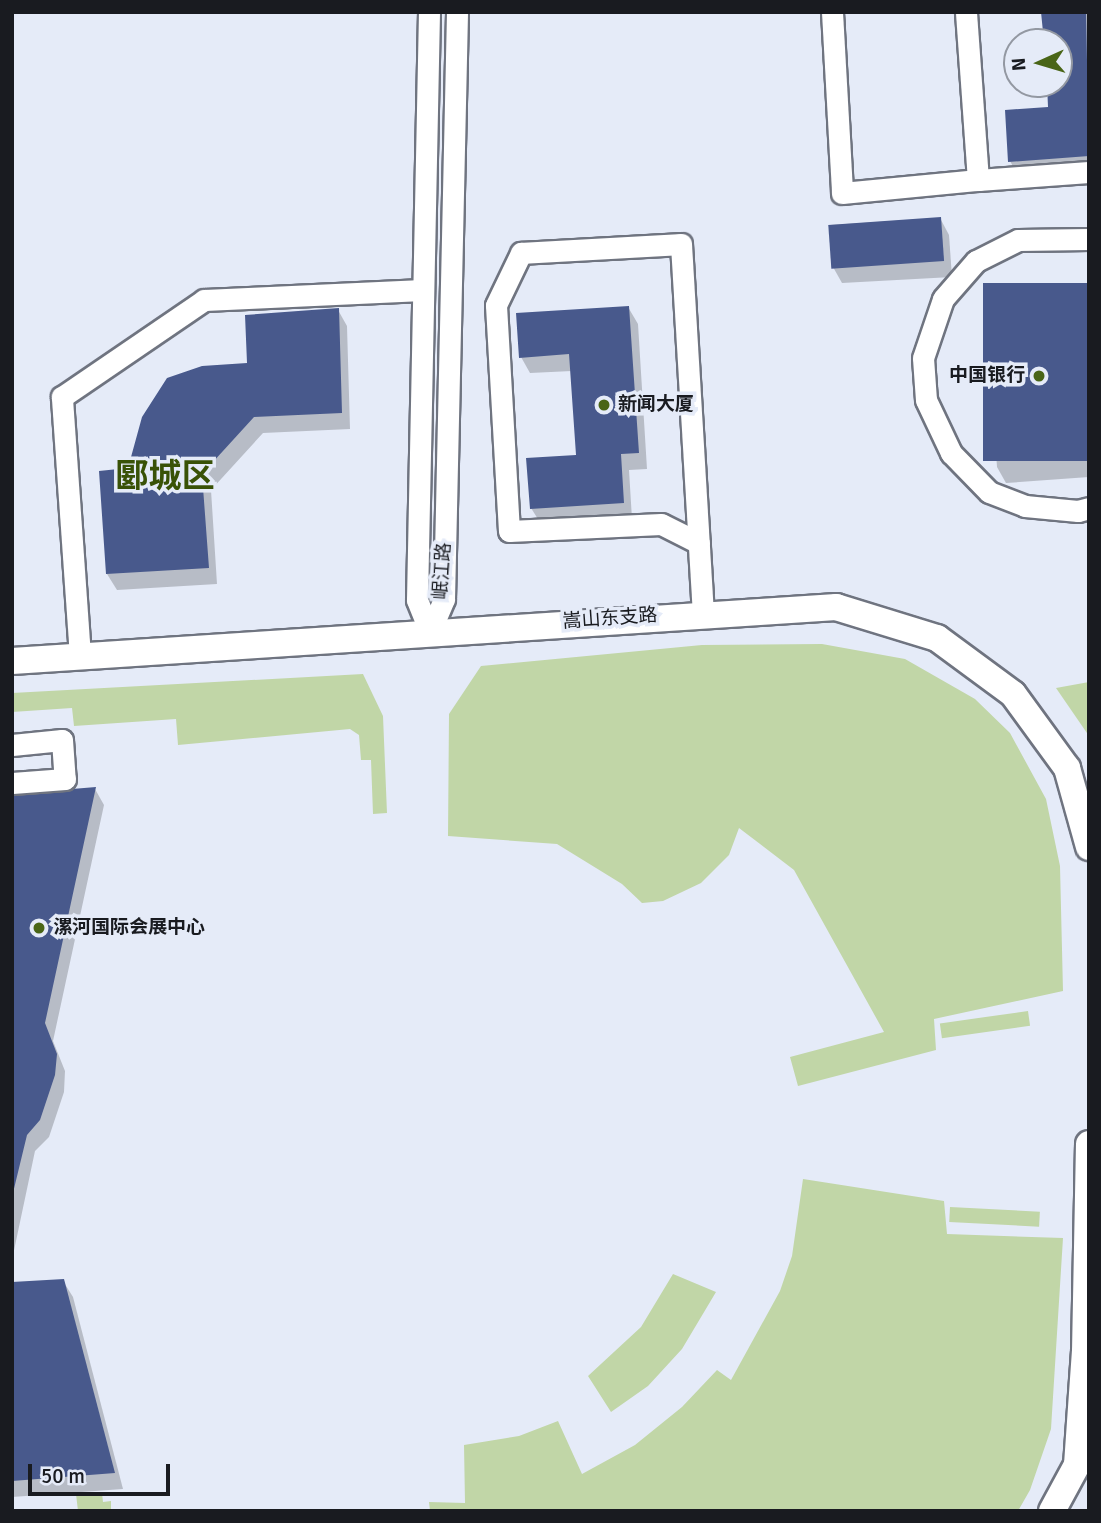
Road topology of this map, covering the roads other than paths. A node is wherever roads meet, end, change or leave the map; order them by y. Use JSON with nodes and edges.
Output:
{"nodes":[{"id":1,"x":429,"y":12,"type":"edge"},
{"id":2,"x":457,"y":12,"type":"edge"},
{"id":3,"x":832,"y":12,"type":"edge"},
{"id":4,"x":966,"y":12,"type":"edge"},
{"id":5,"x":1089,"y":172,"type":"edge"},
{"id":6,"x":978,"y":180,"type":"junction"},
{"id":7,"x":1089,"y":239,"type":"edge"},
{"id":8,"x":423,"y":290,"type":"junction"},
{"id":9,"x":1089,"y":508,"type":"edge"},
{"id":10,"x":699,"y":543,"type":"junction"},
{"id":11,"x":703,"y":614,"type":"junction"},
{"id":12,"x":430,"y":632,"type":"junction"},
{"id":13,"x":80,"y":656,"type":"junction"},
{"id":14,"x":12,"y":661,"type":"edge"},
{"id":15,"x":12,"y":746,"type":"edge"},
{"id":16,"x":12,"y":783,"type":"edge"},
{"id":17,"x":1089,"y":847,"type":"edge"},
{"id":18,"x":1089,"y":1144,"type":"edge"},
{"id":19,"x":1052,"y":1511,"type":"edge"}],
"edges":[{"from":1,"to":8,"type":"street","name":"岷江路"},
{"from":2,"to":12,"type":"street","name":"岷江路"},
{"from":3,"to":6,"type":"street"},
{"from":4,"to":6,"type":"street"},
{"from":5,"to":6,"type":"street"},
{"from":7,"to":9,"type":"street"},
{"from":8,"to":12,"type":"street","name":"岷江路"},
{"from":8,"to":13,"type":"street"},
{"from":10,"to":10,"type":"street"},
{"from":10,"to":11,"type":"street"},
{"from":11,"to":12,"type":"main road","name":"嵩山东支路"},
{"from":11,"to":17,"type":"main road","name":"嵩山东支路"},
{"from":12,"to":13,"type":"main road","name":"嵩山东支路"},
{"from":13,"to":14,"type":"main road","name":"嵩山东支路"},
{"from":15,"to":16,"type":"street"},
{"from":18,"to":19,"type":"main road"}]}
